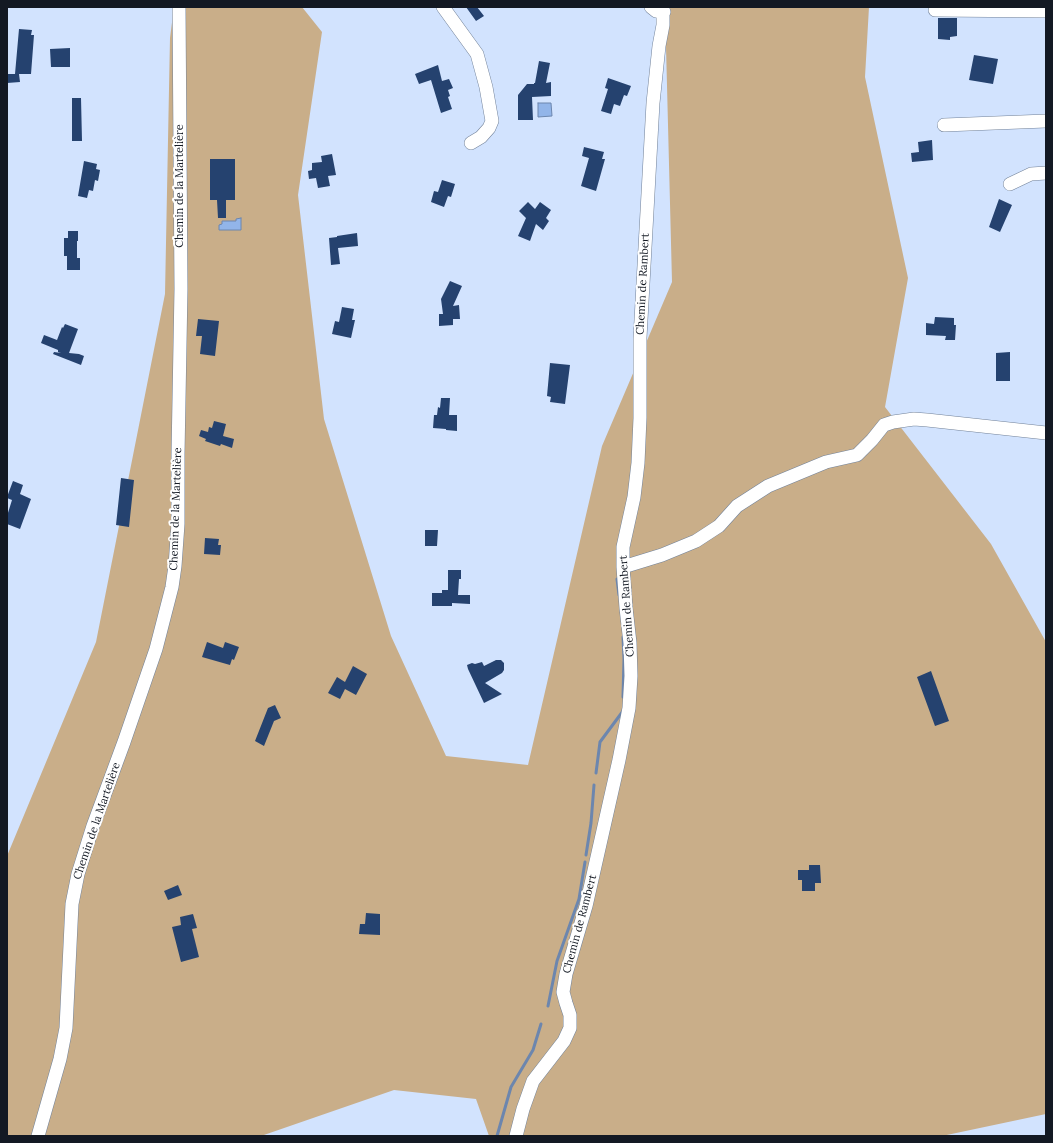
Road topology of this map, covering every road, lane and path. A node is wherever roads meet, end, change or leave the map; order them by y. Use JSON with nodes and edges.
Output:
{"nodes":[{"id":1,"x":179,"y":7,"type":"edge"},
{"id":2,"x":443,"y":7,"type":"edge"},
{"id":3,"x":651,"y":7,"type":"edge"},
{"id":4,"x":664,"y":9,"type":"edge"},
{"id":5,"x":935,"y":10,"type":"dead end"},
{"id":6,"x":1046,"y":11,"type":"edge"},
{"id":7,"x":1046,"y":121,"type":"edge"},
{"id":8,"x":944,"y":125,"type":"dead end"},
{"id":9,"x":471,"y":143,"type":"dead end"},
{"id":10,"x":1046,"y":173,"type":"edge"},
{"id":11,"x":1010,"y":184,"type":"dead end"},
{"id":12,"x":1046,"y":432,"type":"edge"},
{"id":13,"x":623,"y":567,"type":"junction"},
{"id":14,"x":38,"y":1136,"type":"edge"},
{"id":15,"x":516,"y":1136,"type":"edge"}],
"edges":[{"from":1,"to":14,"type":"street","name":"Chemin de la Martelière"},
{"from":2,"to":9,"type":"street"},
{"from":3,"to":4,"type":"street"},
{"from":4,"to":13,"type":"street","name":"Chemin de Rambert"},
{"from":5,"to":6,"type":"street"},
{"from":7,"to":8,"type":"street"},
{"from":10,"to":11,"type":"street"},
{"from":12,"to":13,"type":"street"},
{"from":13,"to":15,"type":"street","name":"Chemin de Rambert"}]}
